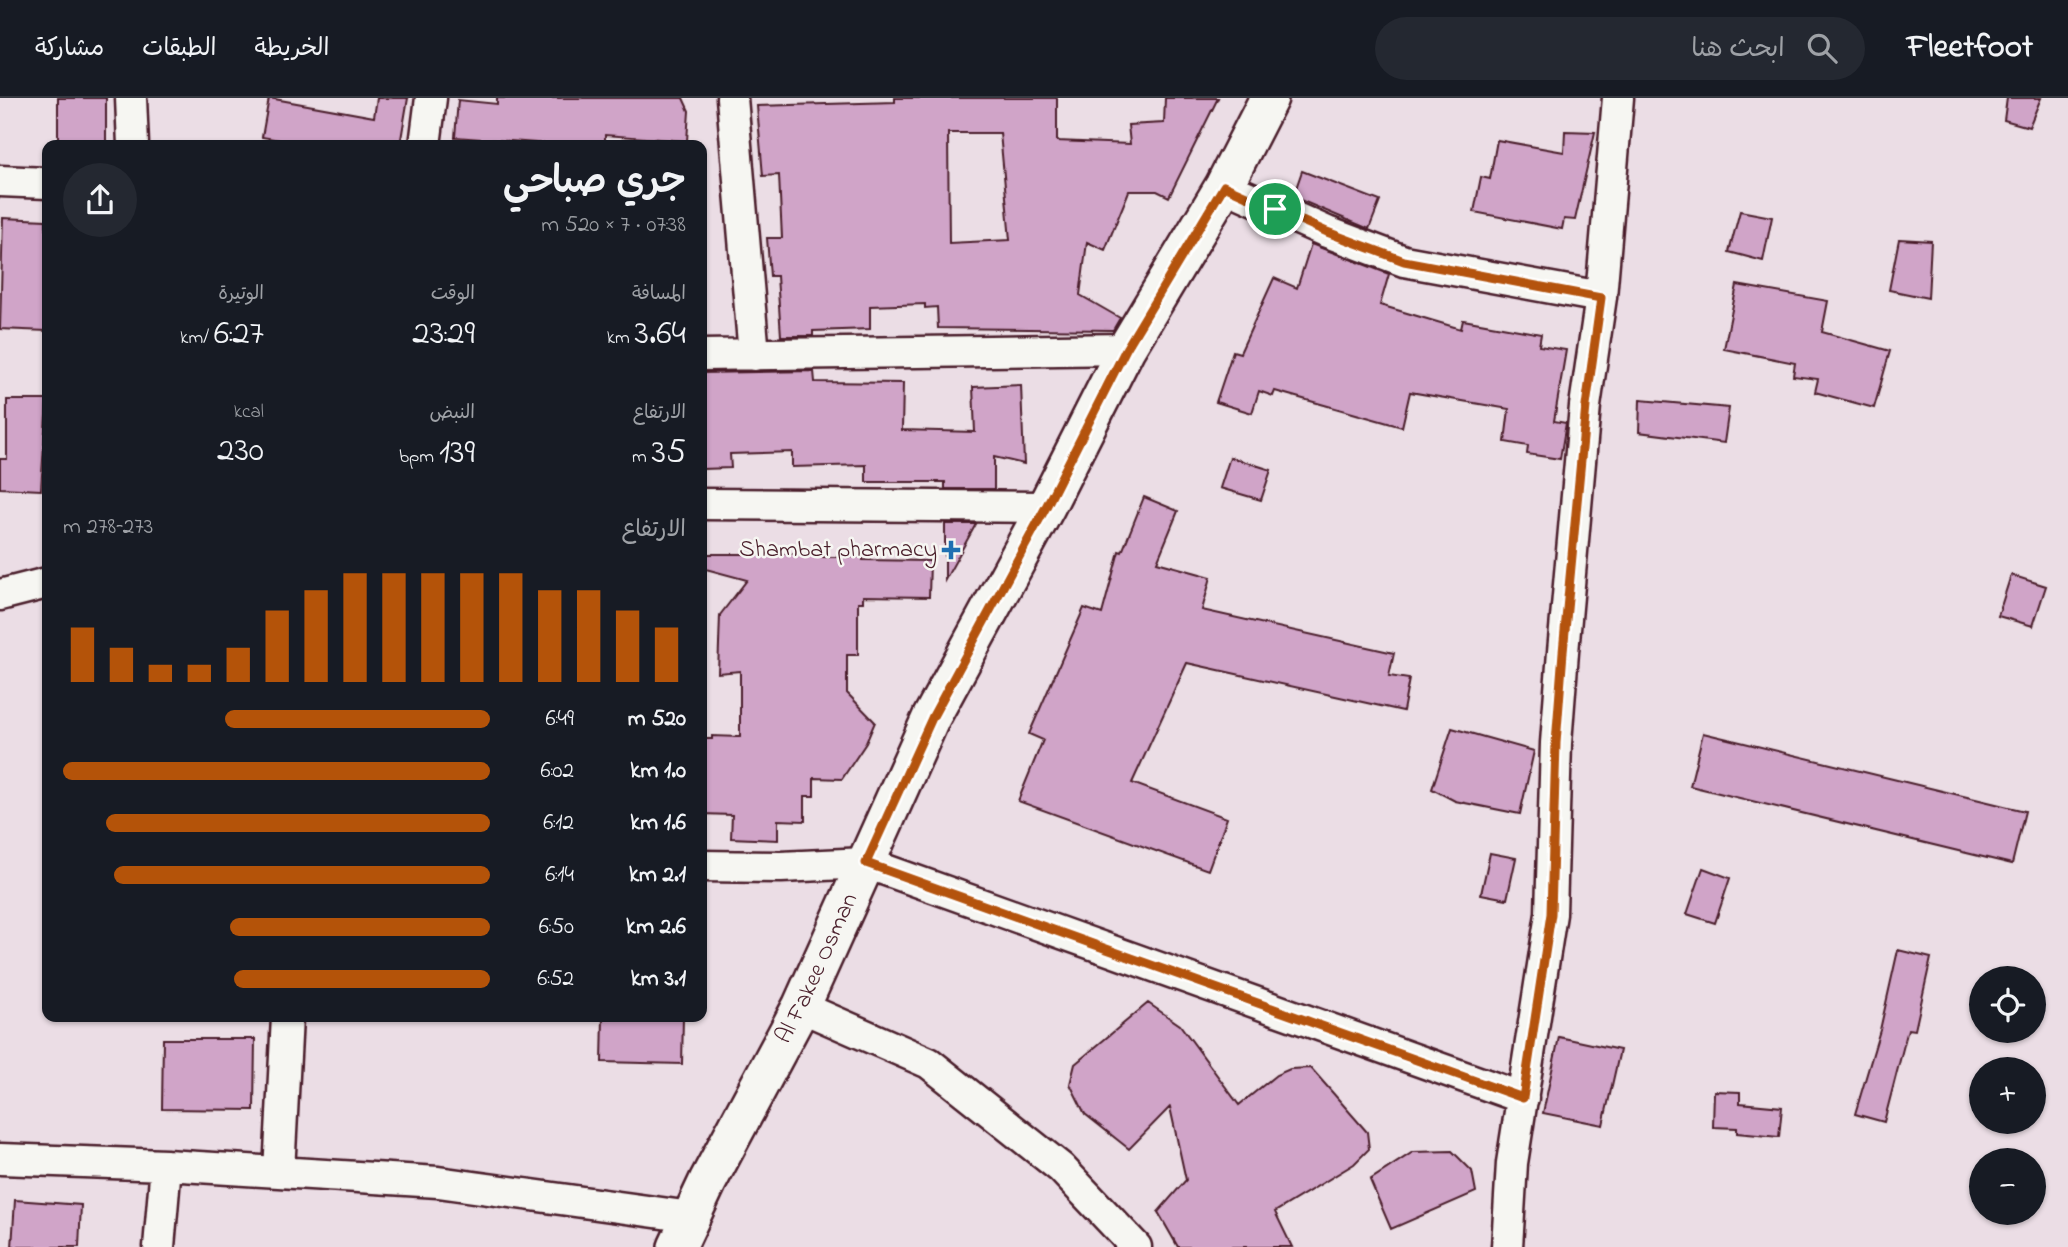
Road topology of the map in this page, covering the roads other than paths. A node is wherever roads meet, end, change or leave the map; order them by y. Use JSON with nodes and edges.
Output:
{"nodes":[{"id":1,"x":131,"y":98,"type":"edge"},
{"id":2,"x":431,"y":98,"type":"edge"},
{"id":3,"x":732,"y":98,"type":"edge"},
{"id":4,"x":1269,"y":98,"type":"edge"},
{"id":5,"x":1618,"y":98,"type":"edge"},
{"id":6,"x":132,"y":140,"type":"edge"},
{"id":7,"x":426,"y":140,"type":"edge"},
{"id":8,"x":0,"y":181,"type":"edge"},
{"id":9,"x":42,"y":183,"type":"edge"},
{"id":10,"x":1224,"y":186,"type":"junction"},
{"id":11,"x":1601,"y":298,"type":"junction"},
{"id":12,"x":1126,"y":349,"type":"junction"},
{"id":13,"x":707,"y":355,"type":"edge"},
{"id":14,"x":754,"y":355,"type":"junction"},
{"id":15,"x":707,"y":504,"type":"edge"},
{"id":16,"x":1046,"y":507,"type":"junction"},
{"id":17,"x":42,"y":584,"type":"edge"},
{"id":18,"x":0,"y":594,"type":"edge"},
{"id":19,"x":866,"y":863,"type":"junction"},
{"id":20,"x":707,"y":866,"type":"edge"},
{"id":21,"x":801,"y":1007,"type":"junction"},
{"id":22,"x":287,"y":1022,"type":"edge"},
{"id":23,"x":1523,"y":1098,"type":"junction"},
{"id":24,"x":0,"y":1159,"type":"edge"},
{"id":25,"x":166,"y":1165,"type":"junction"},
{"id":26,"x":279,"y":1172,"type":"junction"},
{"id":27,"x":684,"y":1232,"type":"edge"},
{"id":28,"x":159,"y":1247,"type":"edge"},
{"id":29,"x":1136,"y":1247,"type":"edge"},
{"id":30,"x":1507,"y":1247,"type":"edge"}],
"edges":[{"from":1,"to":6,"type":"street"},
{"from":2,"to":7,"type":"street"},
{"from":3,"to":14,"type":"street"},
{"from":4,"to":10,"type":"street","name":"Al Fakee Osman"},
{"from":5,"to":11,"type":"street"},
{"from":8,"to":9,"type":"street"},
{"from":10,"to":11,"type":"street"},
{"from":10,"to":12,"type":"street","name":"Al Fakee Osman"},
{"from":11,"to":23,"type":"street"},
{"from":12,"to":14,"type":"street"},
{"from":12,"to":16,"type":"street","name":"Al Fakee Osman"},
{"from":13,"to":14,"type":"street"},
{"from":15,"to":16,"type":"street"},
{"from":16,"to":19,"type":"street","name":"Al Fakee Osman"},
{"from":17,"to":18,"type":"street"},
{"from":19,"to":20,"type":"street"},
{"from":19,"to":21,"type":"street","name":"Al Fakee Osman"},
{"from":19,"to":23,"type":"street"},
{"from":21,"to":27,"type":"street","name":"Al Fakee Osman"},
{"from":21,"to":29,"type":"street"},
{"from":22,"to":26,"type":"street"},
{"from":23,"to":30,"type":"street"},
{"from":24,"to":25,"type":"street"},
{"from":25,"to":26,"type":"street"},
{"from":25,"to":28,"type":"street"},
{"from":26,"to":27,"type":"street"}]}
